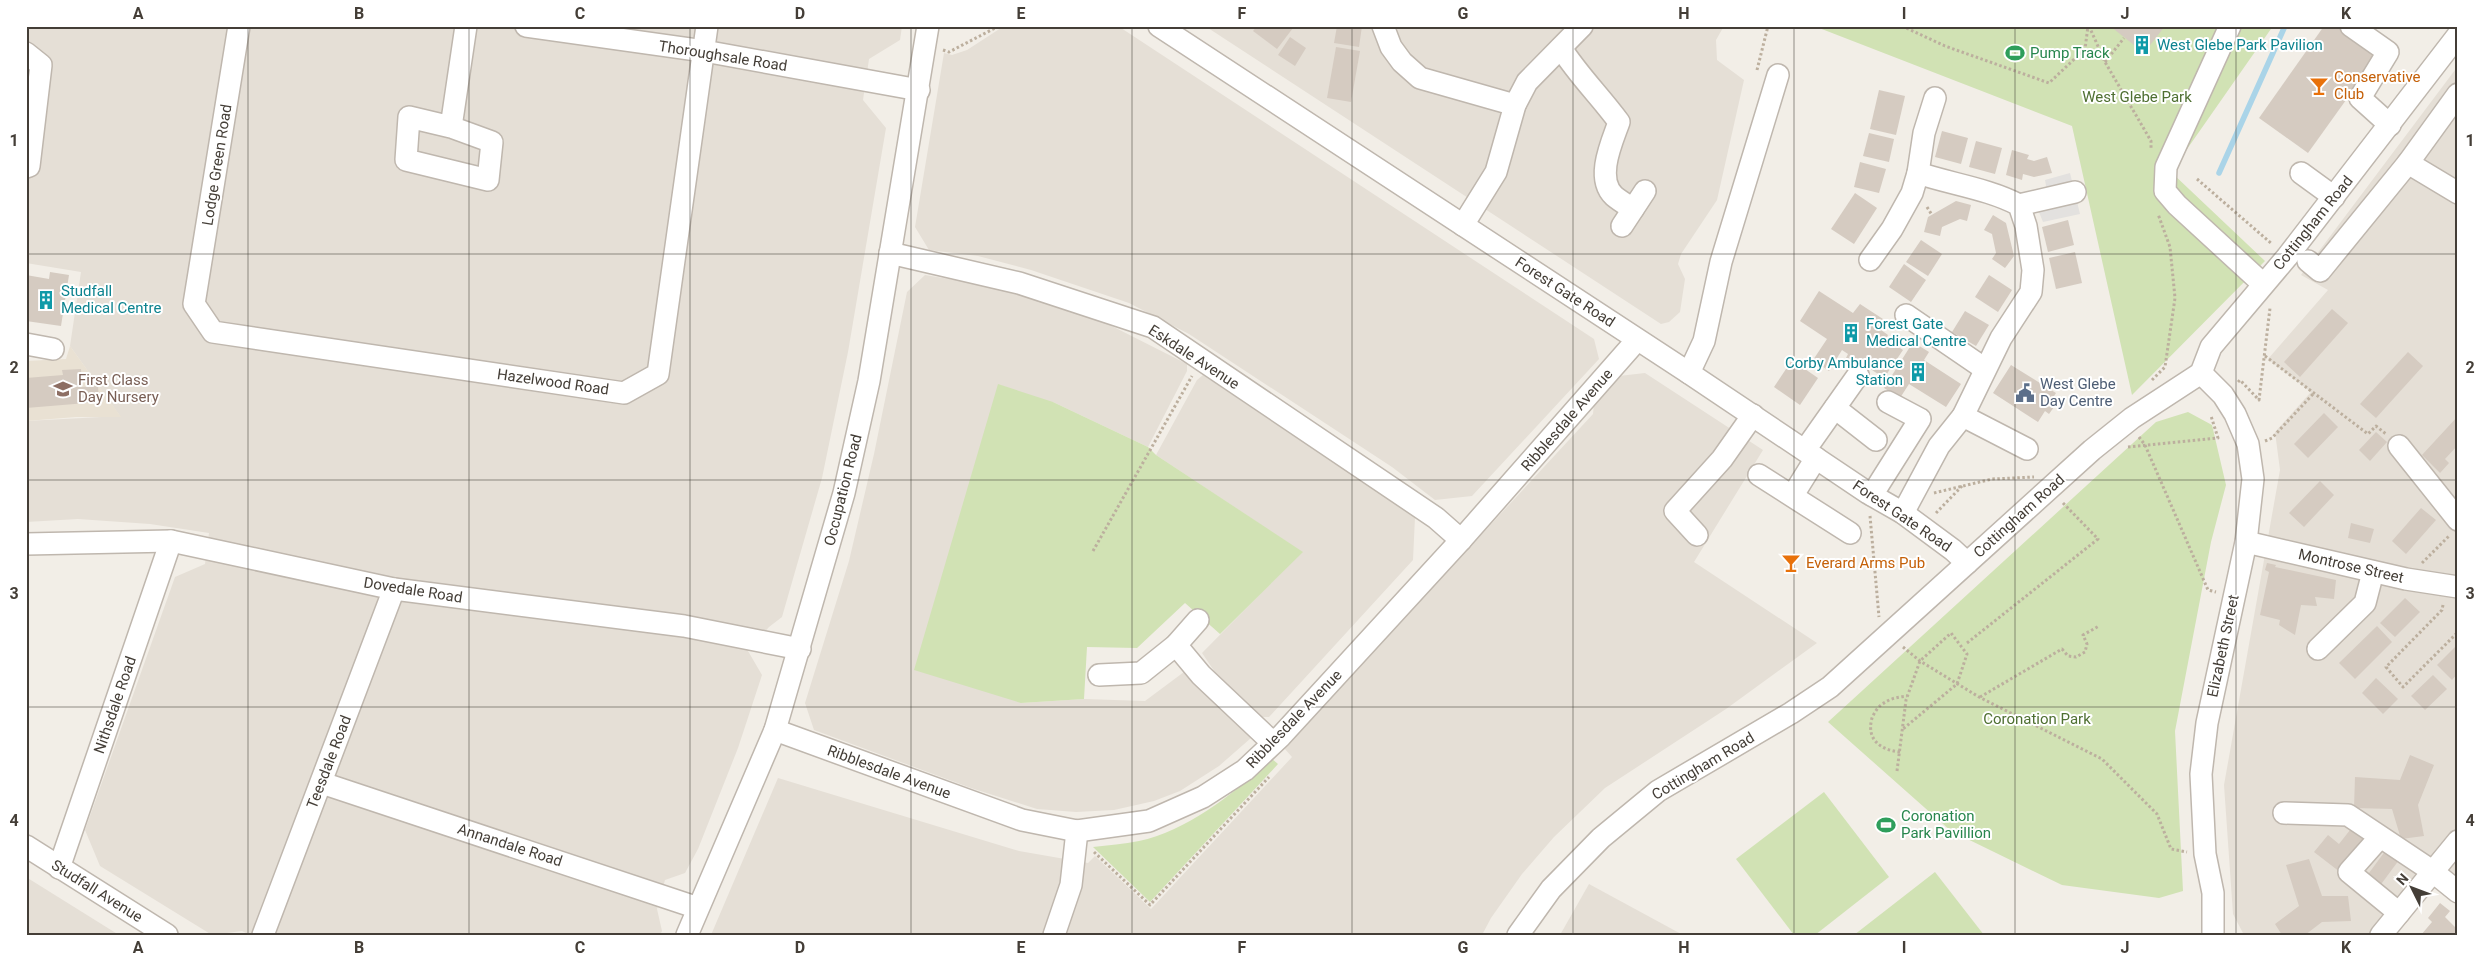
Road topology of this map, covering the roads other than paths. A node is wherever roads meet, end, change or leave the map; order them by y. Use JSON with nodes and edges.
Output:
{"nodes":[{"id":1,"x":239,"y":26,"type":"edge"},
{"id":2,"x":466,"y":26,"type":"edge"},
{"id":3,"x":526,"y":26,"type":"edge"},
{"id":4,"x":707,"y":26,"type":"edge"},
{"id":5,"x":1384,"y":26,"type":"edge"},
{"id":6,"x":1582,"y":26,"type":"edge"},
{"id":7,"x":2230,"y":26,"type":"edge"},
{"id":8,"x":2351,"y":26,"type":"edge"},
{"id":9,"x":1165,"y":28,"type":"edge"},
{"id":10,"x":2458,"y":35,"type":"edge"},
{"id":11,"x":927,"y":36,"type":"edge"},
{"id":12,"x":1560,"y":48,"type":"junction"},
{"id":13,"x":704,"y":51,"type":"junction"},
{"id":14,"x":26,"y":53,"type":"edge"},
{"id":15,"x":1778,"y":75,"type":"dead end"},
{"id":16,"x":919,"y":90,"type":"junction"},
{"id":17,"x":2458,"y":94,"type":"edge"},
{"id":18,"x":1935,"y":98,"type":"dead end"},
{"id":19,"x":1515,"y":105,"type":"junction"},
{"id":20,"x":2390,"y":125,"type":"junction"},
{"id":21,"x":451,"y":128,"type":"dead end"},
{"id":22,"x":2408,"y":163,"type":"junction"},
{"id":23,"x":26,"y":167,"type":"edge"},
{"id":24,"x":1918,"y":173,"type":"junction"},
{"id":25,"x":2301,"y":173,"type":"dead end"},
{"id":26,"x":1645,"y":191,"type":"dead end"},
{"id":27,"x":2074,"y":192,"type":"dead end"},
{"id":28,"x":2458,"y":193,"type":"edge"},
{"id":29,"x":2334,"y":197,"type":"junction"},
{"id":30,"x":2019,"y":205,"type":"junction"},
{"id":31,"x":1463,"y":225,"type":"junction"},
{"id":32,"x":890,"y":254,"type":"junction"},
{"id":33,"x":1870,"y":260,"type":"dead end"},
{"id":34,"x":2308,"y":261,"type":"dead end"},
{"id":35,"x":2267,"y":293,"type":"junction"},
{"id":36,"x":194,"y":304,"type":"joint"},
{"id":37,"x":1906,"y":315,"type":"dead end"},
{"id":38,"x":1637,"y":340,"type":"junction"},
{"id":39,"x":26,"y":344,"type":"edge"},
{"id":40,"x":53,"y":348,"type":"dead end"},
{"id":41,"x":1985,"y":369,"type":"junction"},
{"id":42,"x":1690,"y":373,"type":"junction"},
{"id":43,"x":2201,"y":374,"type":"junction"},
{"id":44,"x":1858,"y":375,"type":"dead end"},
{"id":45,"x":1888,"y":402,"type":"dead end"},
{"id":46,"x":1835,"y":408,"type":"junction"},
{"id":47,"x":1753,"y":415,"type":"junction"},
{"id":48,"x":1962,"y":416,"type":"junction"},
{"id":49,"x":1876,"y":440,"type":"dead end"},
{"id":50,"x":2399,"y":446,"type":"road end"},
{"id":51,"x":2027,"y":449,"type":"dead end"},
{"id":52,"x":1810,"y":454,"type":"junction"},
{"id":53,"x":1759,"y":475,"type":"dead end"},
{"id":54,"x":1870,"y":494,"type":"junction"},
{"id":55,"x":1794,"y":495,"type":"junction"},
{"id":56,"x":1903,"y":512,"type":"junction"},
{"id":57,"x":2455,"y":527,"type":"edge"},
{"id":58,"x":1850,"y":533,"type":"dead end"},
{"id":59,"x":1696,"y":535,"type":"dead end"},
{"id":60,"x":1461,"y":540,"type":"junction"},
{"id":61,"x":171,"y":541,"type":"junction"},
{"id":62,"x":2246,"y":542,"type":"junction"},
{"id":63,"x":26,"y":544,"type":"edge"},
{"id":64,"x":1967,"y":563,"type":"junction"},
{"id":65,"x":2373,"y":572,"type":"junction"},
{"id":66,"x":2453,"y":586,"type":"edge"},
{"id":67,"x":394,"y":589,"type":"junction"},
{"id":68,"x":1198,"y":620,"type":"dead end"},
{"id":69,"x":1176,"y":645,"type":"junction"},
{"id":70,"x":800,"y":649,"type":"junction"},
{"id":71,"x":2318,"y":649,"type":"dead end"},
{"id":72,"x":1098,"y":675,"type":"dead end"},
{"id":73,"x":775,"y":730,"type":"junction"},
{"id":74,"x":1273,"y":743,"type":"junction"},
{"id":75,"x":322,"y":783,"type":"junction"},
{"id":76,"x":2284,"y":813,"type":"dead end"},
{"id":77,"x":2380,"y":836,"type":"junction"},
{"id":78,"x":1076,"y":838,"type":"junction"},
{"id":79,"x":2458,"y":840,"type":"edge"},
{"id":80,"x":26,"y":846,"type":"edge"},
{"id":81,"x":59,"y":868,"type":"junction"},
{"id":82,"x":2432,"y":872,"type":"junction"},
{"id":83,"x":2458,"y":892,"type":"edge"},
{"id":84,"x":698,"y":908,"type":"junction"},
{"id":85,"x":2399,"y":913,"type":"junction"},
{"id":86,"x":168,"y":935,"type":"edge"},
{"id":87,"x":263,"y":935,"type":"edge"},
{"id":88,"x":686,"y":935,"type":"edge"},
{"id":89,"x":1054,"y":935,"type":"edge"},
{"id":90,"x":1518,"y":935,"type":"edge"},
{"id":91,"x":2213,"y":935,"type":"edge"},
{"id":92,"x":2381,"y":935,"type":"edge"}],
"edges":[{"from":1,"to":36,"type":"street","name":"Lodge Green Road"},
{"from":2,"to":21,"type":"street"},
{"from":3,"to":13,"type":"street","name":"Thoroughsale Road"},
{"from":4,"to":13,"type":"street"},
{"from":5,"to":19,"type":"street"},
{"from":6,"to":12,"type":"street"},
{"from":7,"to":35,"type":"street"},
{"from":8,"to":20,"type":"street"},
{"from":9,"to":31,"type":"street","name":"Forest Gate Road"},
{"from":10,"to":20,"type":"street","name":"Cottingham Road"},
{"from":11,"to":16,"type":"street","name":"Occupation Road"},
{"from":12,"to":19,"type":"street"},
{"from":12,"to":26,"type":"street"},
{"from":13,"to":16,"type":"street","name":"Thoroughsale Road"},
{"from":13,"to":36,"type":"street","name":"Hazelwood Road"},
{"from":14,"to":23,"type":"street"},
{"from":15,"to":42,"type":"street"},
{"from":16,"to":32,"type":"street","name":"Occupation Road"},
{"from":17,"to":22,"type":"street"},
{"from":18,"to":24,"type":"street"},
{"from":19,"to":31,"type":"street"},
{"from":20,"to":29,"type":"street","name":"Cottingham Road"},
{"from":22,"to":28,"type":"street"},
{"from":22,"to":34,"type":"street"},
{"from":24,"to":30,"type":"street"},
{"from":24,"to":33,"type":"street"},
{"from":25,"to":29,"type":"street"},
{"from":27,"to":30,"type":"street"},
{"from":29,"to":35,"type":"street","name":"Cottingham Road"},
{"from":30,"to":41,"type":"street"},
{"from":31,"to":38,"type":"street","name":"Forest Gate Road"},
{"from":32,"to":60,"type":"street","name":"Eskdale Avenue"},
{"from":32,"to":70,"type":"street","name":"Occupation Road"},
{"from":35,"to":43,"type":"street","name":"Cottingham Road"},
{"from":37,"to":41,"type":"street"},
{"from":38,"to":42,"type":"street","name":"Forest Gate Road"},
{"from":38,"to":60,"type":"street","name":"Ribblesdale Avenue"},
{"from":39,"to":40,"type":"street"},
{"from":41,"to":48,"type":"street"},
{"from":42,"to":47,"type":"street","name":"Forest Gate Road"},
{"from":43,"to":62,"type":"street","name":"Elizabeth Street"},
{"from":43,"to":64,"type":"street","name":"Cottingham Road"},
{"from":44,"to":46,"type":"street"},
{"from":45,"to":54,"type":"street"},
{"from":46,"to":49,"type":"street"},
{"from":46,"to":52,"type":"street"},
{"from":47,"to":52,"type":"street","name":"Forest Gate Road"},
{"from":47,"to":59,"type":"street"},
{"from":48,"to":51,"type":"street"},
{"from":48,"to":56,"type":"street"},
{"from":50,"to":57,"type":"street"},
{"from":52,"to":54,"type":"street","name":"Forest Gate Road"},
{"from":52,"to":55,"type":"street"},
{"from":53,"to":55,"type":"street"},
{"from":54,"to":56,"type":"street","name":"Forest Gate Road"},
{"from":55,"to":58,"type":"street"},
{"from":56,"to":64,"type":"street","name":"Forest Gate Road"},
{"from":60,"to":74,"type":"street","name":"Ribblesdale Avenue"},
{"from":61,"to":63,"type":"street","name":"Dovedale Road"},
{"from":61,"to":67,"type":"street","name":"Dovedale Road"},
{"from":61,"to":81,"type":"street","name":"Nithsdale Road"},
{"from":62,"to":65,"type":"street","name":"Montrose Street"},
{"from":62,"to":91,"type":"street","name":"Elizabeth Street"},
{"from":64,"to":90,"type":"street","name":"Cottingham Road"},
{"from":65,"to":66,"type":"street","name":"Montrose Street"},
{"from":65,"to":71,"type":"street"},
{"from":67,"to":70,"type":"street","name":"Dovedale Road"},
{"from":67,"to":75,"type":"street","name":"Teesdale Road"},
{"from":68,"to":69,"type":"street"},
{"from":69,"to":72,"type":"street"},
{"from":69,"to":74,"type":"street"},
{"from":70,"to":73,"type":"street","name":"Occupation Road"},
{"from":73,"to":78,"type":"street","name":"Ribblesdale Avenue"},
{"from":73,"to":84,"type":"street","name":"Occupation Road"},
{"from":74,"to":78,"type":"street","name":"Ribblesdale Avenue"},
{"from":75,"to":84,"type":"street","name":"Annandale Road"},
{"from":75,"to":87,"type":"street","name":"Teesdale Road"},
{"from":76,"to":77,"type":"street"},
{"from":77,"to":82,"type":"street"},
{"from":77,"to":85,"type":"street"},
{"from":78,"to":89,"type":"street"},
{"from":79,"to":82,"type":"street"},
{"from":80,"to":81,"type":"street","name":"Studfall Avenue"},
{"from":81,"to":86,"type":"street","name":"Studfall Avenue"},
{"from":82,"to":83,"type":"street"},
{"from":82,"to":85,"type":"street"},
{"from":84,"to":88,"type":"street","name":"Occupation Road"},
{"from":85,"to":92,"type":"street"}]}
